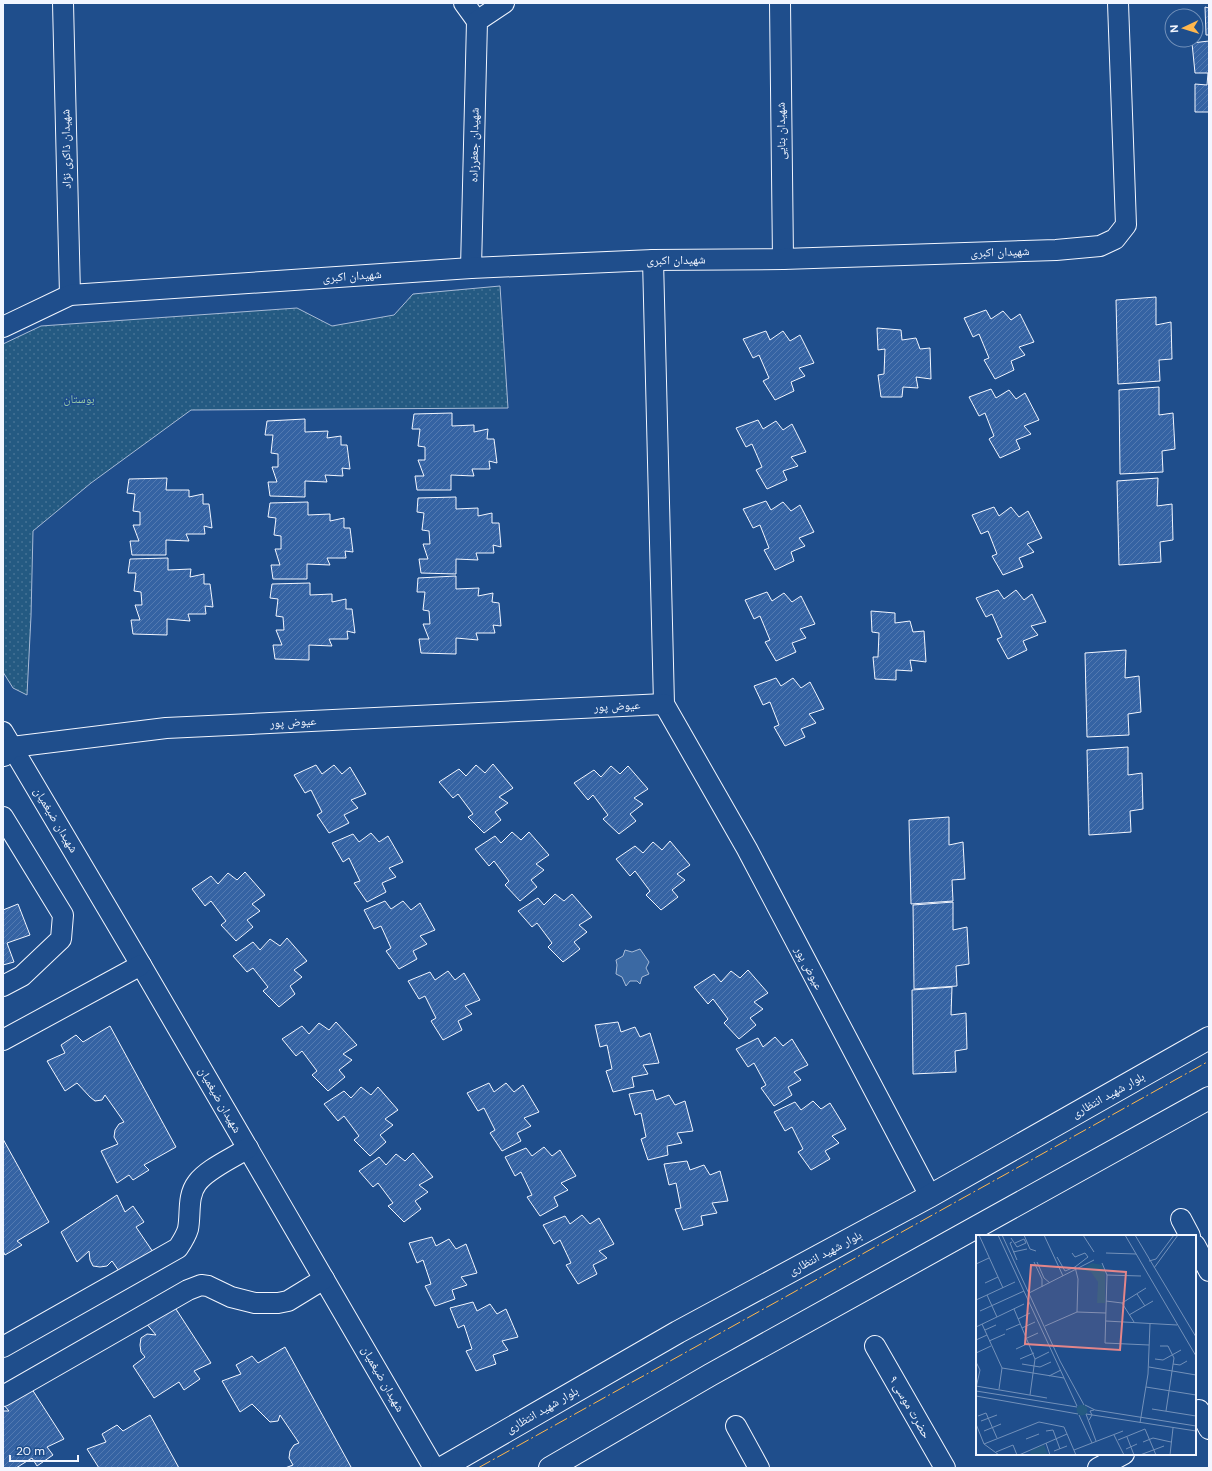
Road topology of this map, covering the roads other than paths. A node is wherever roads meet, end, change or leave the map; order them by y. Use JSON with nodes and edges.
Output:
{"nodes":[{"id":1,"x":63,"y":3,"type":"edge"},
{"id":2,"x":464,"y":3,"type":"edge"},
{"id":3,"x":504,"y":3,"type":"edge"},
{"id":4,"x":780,"y":3,"type":"edge"},
{"id":5,"x":1118,"y":3,"type":"edge"},
{"id":6,"x":477,"y":21,"type":"junction"},
{"id":7,"x":783,"y":259,"type":"junction"},
{"id":8,"x":653,"y":260,"type":"junction"},
{"id":9,"x":471,"y":268,"type":"junction"},
{"id":10,"x":70,"y":295,"type":"junction"},
{"id":11,"x":3,"y":327,"type":"edge"},
{"id":12,"x":664,"y":704,"type":"junction"},
{"id":13,"x":6,"y":745,"type":"edge"},
{"id":14,"x":3,"y":817,"type":"edge"},
{"id":15,"x":141,"y":965,"type":"junction"},
{"id":16,"x":3,"y":986,"type":"edge"},
{"id":17,"x":1209,"y":1038,"type":"edge"},
{"id":18,"x":3,"y":1040,"type":"edge"},
{"id":19,"x":1209,"y":1098,"type":"edge"},
{"id":20,"x":248,"y":1148,"type":"junction"},
{"id":21,"x":930,"y":1196,"type":"junction"},
{"id":22,"x":1196,"y":1247,"type":"edge"},
{"id":23,"x":1209,"y":1271,"type":"edge"},
{"id":24,"x":324,"y":1279,"type":"junction"},
{"id":25,"x":875,"y":1346,"type":"dead end"},
{"id":26,"x":3,"y":1347,"type":"edge"},
{"id":27,"x":3,"y":1396,"type":"edge"},
{"id":28,"x":1201,"y":1409,"type":"edge"},
{"id":29,"x":736,"y":1426,"type":"dead end"},
{"id":30,"x":1209,"y":1429,"type":"edge"},
{"id":31,"x":1122,"y":1455,"type":"edge"},
{"id":32,"x":434,"y":1468,"type":"edge"},
{"id":33,"x":442,"y":1468,"type":"edge"},
{"id":34,"x":550,"y":1468,"type":"edge"},
{"id":35,"x":759,"y":1468,"type":"edge"},
{"id":36,"x":945,"y":1468,"type":"edge"},
{"id":37,"x":1098,"y":1468,"type":"edge"}],
"edges":[{"from":1,"to":10,"type":"street","name":"شهیدان ذاکری نژاد"},
{"from":2,"to":6,"type":"street"},
{"from":3,"to":6,"type":"street"},
{"from":4,"to":7,"type":"street","name":"شهیدان بنایی"},
{"from":5,"to":7,"type":"street","name":"شهیدان اکبری"},
{"from":6,"to":9,"type":"street","name":"شهیدان جعفرزاده"},
{"from":7,"to":8,"type":"street","name":"شهیدان اکبری"},
{"from":8,"to":9,"type":"street","name":"شهیدان اکبری"},
{"from":8,"to":12,"type":"street"},
{"from":9,"to":10,"type":"street","name":"شهیدان اکبری"},
{"from":10,"to":11,"type":"street","name":"شهیدان اکبری"},
{"from":12,"to":13,"type":"street","name":"عیوض پور"},
{"from":12,"to":21,"type":"street","name":"عیوض پور"},
{"from":13,"to":15,"type":"street","name":"شهیدان ضیغمیان"},
{"from":14,"to":16,"type":"street"},
{"from":15,"to":18,"type":"street"},
{"from":15,"to":20,"type":"street","name":"شهیدان ضیغمیان"},
{"from":17,"to":21,"type":"main road","name":"بلوار شهید انتظاری"},
{"from":19,"to":34,"type":"main road"},
{"from":20,"to":24,"type":"street","name":"شهیدان ضیغمیان"},
{"from":20,"to":26,"type":"street"},
{"from":21,"to":33,"type":"main road","name":"بلوار شهید انتظاری"},
{"from":22,"to":23,"type":"street"},
{"from":24,"to":27,"type":"street"},
{"from":24,"to":32,"type":"street","name":"شهیدان ضیغمیان"},
{"from":25,"to":36,"type":"street","name":"حضرت موسی ۹"},
{"from":28,"to":30,"type":"street"},
{"from":29,"to":35,"type":"street"},
{"from":31,"to":37,"type":"street"}]}
